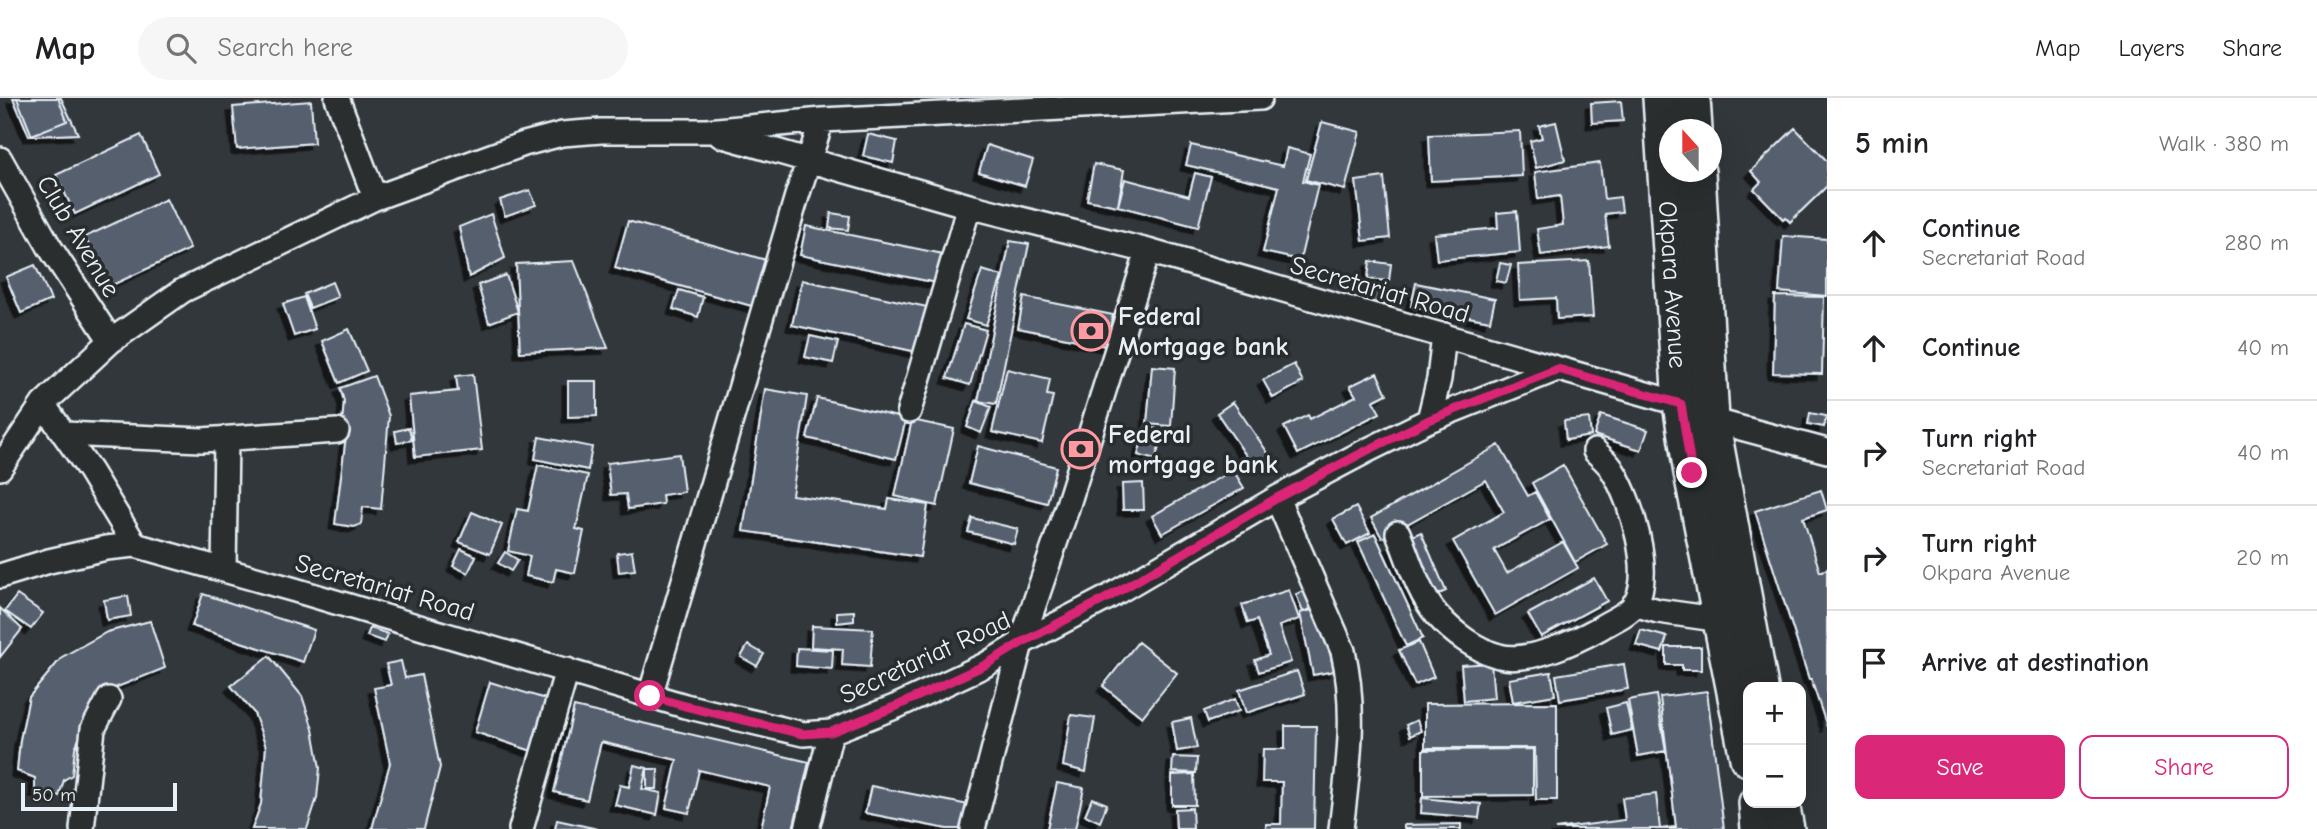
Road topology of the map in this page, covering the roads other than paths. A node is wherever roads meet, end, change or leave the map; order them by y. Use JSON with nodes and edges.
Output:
{"nodes":[{"id":1,"x":337,"y":98,"type":"edge"},
{"id":2,"x":1260,"y":98,"type":"edge"},
{"id":3,"x":1661,"y":98,"type":"edge"},
{"id":4,"x":1692,"y":98,"type":"edge"},
{"id":5,"x":1693,"y":119,"type":"edge"},
{"id":6,"x":822,"y":120,"type":"junction"},
{"id":7,"x":707,"y":131,"type":"junction"},
{"id":8,"x":0,"y":159,"type":"edge"},
{"id":9,"x":808,"y":161,"type":"junction"},
{"id":10,"x":1697,"y":182,"type":"edge"},
{"id":11,"x":375,"y":198,"type":"junction"},
{"id":12,"x":969,"y":205,"type":"junction"},
{"id":13,"x":1148,"y":251,"type":"junction"},
{"id":14,"x":1444,"y":335,"type":"junction"},
{"id":15,"x":111,"y":341,"type":"junction"},
{"id":16,"x":1558,"y":369,"type":"junction"},
{"id":17,"x":43,"y":404,"type":"junction"},
{"id":18,"x":909,"y":411,"type":"dead end"},
{"id":19,"x":1696,"y":412,"type":"junction"},
{"id":20,"x":1429,"y":420,"type":"junction"},
{"id":21,"x":337,"y":431,"type":"dead end"},
{"id":22,"x":65,"y":434,"type":"junction"},
{"id":23,"x":226,"y":439,"type":"junction"},
{"id":24,"x":1595,"y":451,"type":"dead end"},
{"id":25,"x":1827,"y":451,"type":"edge"},
{"id":26,"x":0,"y":468,"type":"edge"},
{"id":27,"x":1277,"y":498,"type":"junction"},
{"id":28,"x":1398,"y":534,"type":"dead end"},
{"id":29,"x":135,"y":545,"type":"junction"},
{"id":30,"x":224,"y":570,"type":"junction"},
{"id":31,"x":0,"y":576,"type":"edge"},
{"id":32,"x":1634,"y":604,"type":"junction"},
{"id":33,"x":1722,"y":620,"type":"junction"},
{"id":34,"x":1021,"y":643,"type":"junction"},
{"id":35,"x":567,"y":670,"type":"junction"},
{"id":36,"x":1759,"y":682,"type":"edge"},
{"id":37,"x":650,"y":696,"type":"junction"},
{"id":38,"x":109,"y":699,"type":"dead end"},
{"id":39,"x":831,"y":732,"type":"junction"},
{"id":40,"x":1746,"y":745,"type":"edge"},
{"id":41,"x":82,"y":829,"type":"edge"},
{"id":42,"x":521,"y":829,"type":"edge"},
{"id":43,"x":807,"y":829,"type":"edge"},
{"id":44,"x":973,"y":829,"type":"edge"},
{"id":45,"x":1341,"y":829,"type":"edge"}],
"edges":[{"from":1,"to":11,"type":"street"},
{"from":2,"to":6,"type":"street"},
{"from":3,"to":19,"type":"main road","name":"Okpara Avenue"},
{"from":4,"to":5,"type":"main road"},
{"from":6,"to":7,"type":"street"},
{"from":6,"to":9,"type":"street"},
{"from":7,"to":9,"type":"street","name":"Secretariat Road"},
{"from":7,"to":11,"type":"street"},
{"from":8,"to":15,"type":"street","name":"Club Avenue"},
{"from":9,"to":12,"type":"street","name":"Secretariat Road"},
{"from":9,"to":37,"type":"street"},
{"from":10,"to":19,"type":"main road","name":"Okpara Avenue"},
{"from":11,"to":15,"type":"street"},
{"from":12,"to":13,"type":"street","name":"Secretariat Road"},
{"from":12,"to":18,"type":"street"},
{"from":13,"to":14,"type":"street","name":"Secretariat Road"},
{"from":13,"to":34,"type":"street"},
{"from":14,"to":16,"type":"street","name":"Secretariat Road"},
{"from":14,"to":20,"type":"street"},
{"from":15,"to":17,"type":"street"},
{"from":16,"to":19,"type":"street","name":"Secretariat Road"},
{"from":16,"to":20,"type":"street","name":"Secretariat Road"},
{"from":17,"to":22,"type":"street"},
{"from":17,"to":26,"type":"street"},
{"from":19,"to":25,"type":"street","name":"Secretariat Road"},
{"from":19,"to":33,"type":"main road","name":"Okpara Avenue"},
{"from":19,"to":36,"type":"main road","name":"Okpara Avenue"},
{"from":20,"to":27,"type":"street","name":"Secretariat Road"},
{"from":21,"to":23,"type":"street"},
{"from":22,"to":23,"type":"street"},
{"from":22,"to":29,"type":"street"},
{"from":23,"to":30,"type":"street"},
{"from":24,"to":32,"type":"street"},
{"from":27,"to":34,"type":"street","name":"Secretariat Road"},
{"from":27,"to":45,"type":"street"},
{"from":28,"to":32,"type":"street"},
{"from":29,"to":30,"type":"street","name":"Secretariat Road"},
{"from":29,"to":31,"type":"street","name":"Secretariat Road"},
{"from":30,"to":35,"type":"street","name":"Secretariat Road"},
{"from":32,"to":33,"type":"street"},
{"from":33,"to":40,"type":"main road","name":"Okpara Avenue"},
{"from":34,"to":39,"type":"street","name":"Secretariat Road"},
{"from":34,"to":44,"type":"street"},
{"from":35,"to":37,"type":"street","name":"Secretariat Road"},
{"from":35,"to":42,"type":"street"},
{"from":37,"to":39,"type":"street","name":"Secretariat Road"},
{"from":38,"to":41,"type":"street"},
{"from":39,"to":43,"type":"street"}]}
